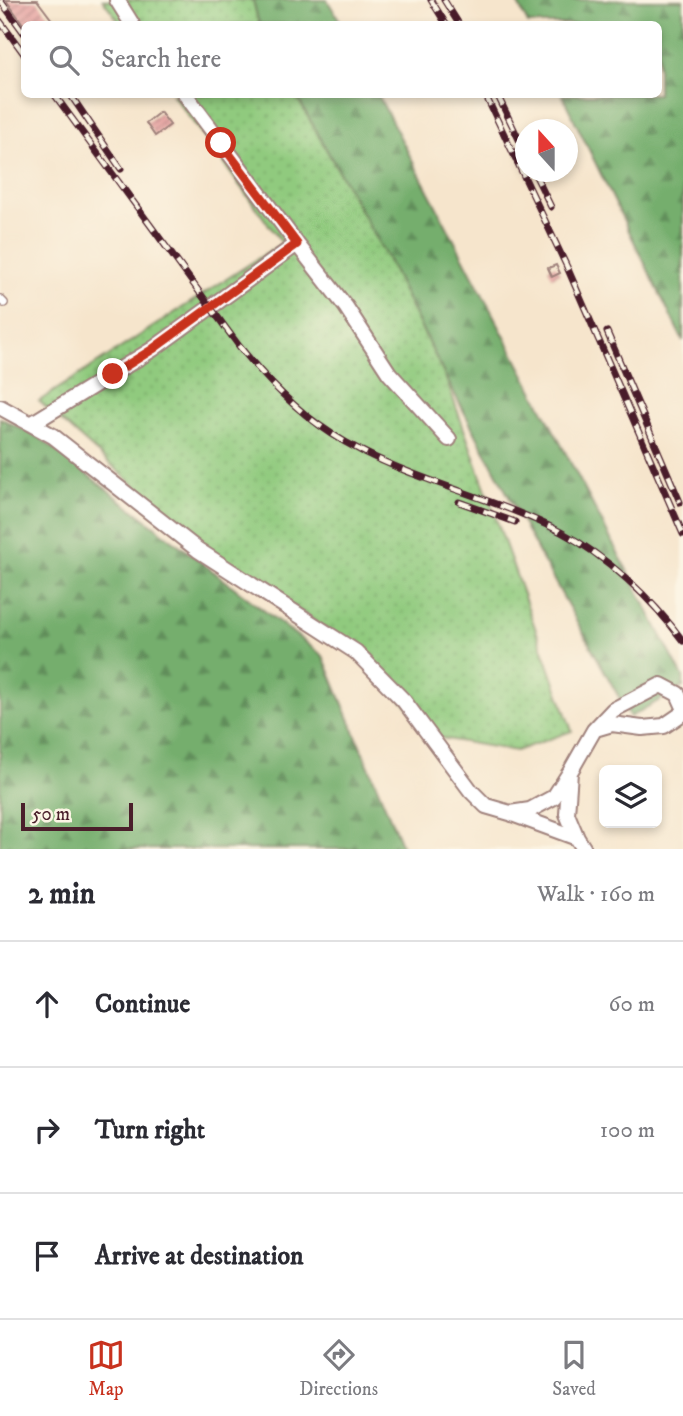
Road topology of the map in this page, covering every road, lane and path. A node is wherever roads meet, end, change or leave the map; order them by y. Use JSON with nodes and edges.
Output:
{"nodes":[{"id":1,"x":117,"y":0,"type":"edge"},
{"id":2,"x":130,"y":21,"type":"edge"},
{"id":3,"x":188,"y":98,"type":"edge"},
{"id":4,"x":297,"y":244,"type":"junction"},
{"id":5,"x":0,"y":407,"type":"edge"},
{"id":6,"x":31,"y":424,"type":"junction"},
{"id":7,"x":449,"y":439,"type":"dead end"},
{"id":8,"x":683,"y":705,"type":"edge"},
{"id":9,"x":683,"y":713,"type":"edge"},
{"id":10,"x":594,"y":730,"type":"junction"},
{"id":11,"x":570,"y":772,"type":"junction"},
{"id":12,"x":510,"y":813,"type":"junction"},
{"id":13,"x":581,"y":843,"type":"edge"}],
"edges":[{"from":1,"to":2,"type":"street"},
{"from":3,"to":4,"type":"street"},
{"from":4,"to":6,"type":"street"},
{"from":4,"to":7,"type":"street"},
{"from":5,"to":6,"type":"street"},
{"from":6,"to":12,"type":"street"},
{"from":8,"to":10,"type":"street"},
{"from":9,"to":10,"type":"street"},
{"from":10,"to":11,"type":"street"},
{"from":11,"to":12,"type":"street"},
{"from":11,"to":13,"type":"street"},
{"from":12,"to":13,"type":"street"}]}
